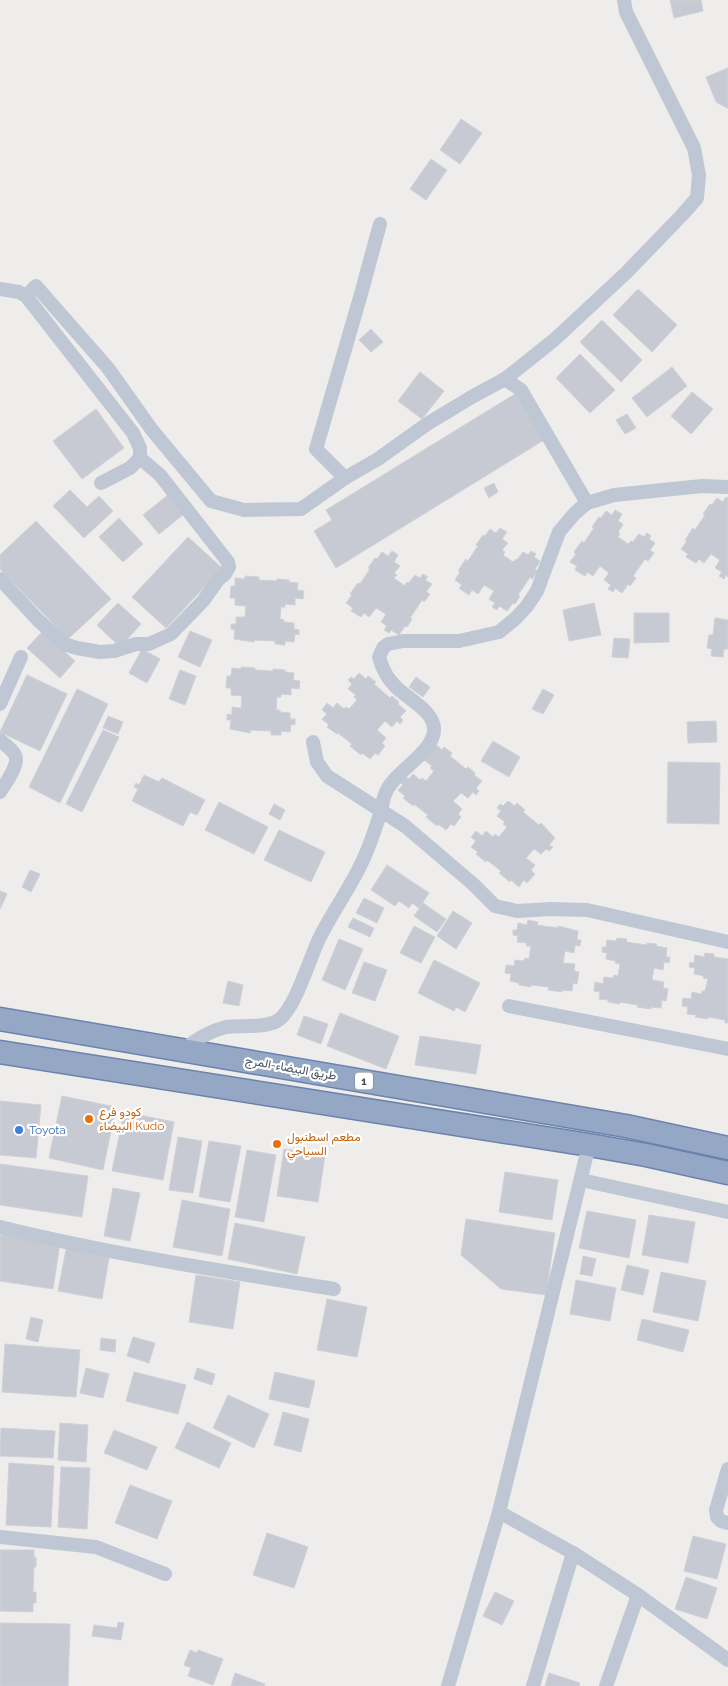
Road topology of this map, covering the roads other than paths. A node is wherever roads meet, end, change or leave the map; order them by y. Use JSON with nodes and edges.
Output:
{"nodes":[{"id":1,"x":624,"y":0,"type":"edge"},
{"id":2,"x":380,"y":224,"type":"dead end"},
{"id":3,"x":0,"y":289,"type":"edge"},
{"id":4,"x":26,"y":296,"type":"junction"},
{"id":5,"x":505,"y":379,"type":"junction"},
{"id":6,"x":140,"y":458,"type":"junction"},
{"id":7,"x":345,"y":478,"type":"junction"},
{"id":8,"x":101,"y":483,"type":"dead end"},
{"id":9,"x":728,"y":487,"type":"edge"},
{"id":10,"x":587,"y":503,"type":"junction"},
{"id":11,"x":0,"y":579,"type":"edge"},
{"id":12,"x":21,"y":657,"type":"dead end"},
{"id":13,"x":0,"y":704,"type":"edge"},
{"id":14,"x":0,"y":740,"type":"edge"},
{"id":15,"x":313,"y":742,"type":"dead end"},
{"id":16,"x":0,"y":792,"type":"edge"},
{"id":17,"x":381,"y":810,"type":"junction"},
{"id":18,"x":728,"y":942,"type":"edge"},
{"id":19,"x":509,"y":1006,"type":"dead end"},
{"id":20,"x":0,"y":1018,"type":"edge"},
{"id":21,"x":728,"y":1049,"type":"edge"},
{"id":22,"x":183,"y":1050,"type":"junction"},
{"id":23,"x":0,"y":1052,"type":"edge"},
{"id":24,"x":589,"y":1145,"type":"junction"},
{"id":25,"x":728,"y":1148,"type":"edge"},
{"id":26,"x":728,"y":1173,"type":"edge"},
{"id":27,"x":581,"y":1180,"type":"junction"},
{"id":28,"x":728,"y":1212,"type":"edge"},
{"id":29,"x":0,"y":1227,"type":"edge"},
{"id":30,"x":334,"y":1289,"type":"dead end"},
{"id":31,"x":728,"y":1469,"type":"edge"},
{"id":32,"x":499,"y":1512,"type":"junction"},
{"id":33,"x":728,"y":1523,"type":"edge"},
{"id":34,"x":0,"y":1537,"type":"edge"},
{"id":35,"x":573,"y":1553,"type":"junction"},
{"id":36,"x":165,"y":1574,"type":"dead end"},
{"id":37,"x":638,"y":1595,"type":"junction"},
{"id":38,"x":728,"y":1660,"type":"edge"},
{"id":39,"x":448,"y":1686,"type":"edge"},
{"id":40,"x":533,"y":1686,"type":"edge"},
{"id":41,"x":606,"y":1686,"type":"edge"}],
"edges":[{"from":1,"to":5,"type":"street"},
{"from":2,"to":7,"type":"street"},
{"from":3,"to":4,"type":"street"},
{"from":4,"to":6,"type":"street"},
{"from":4,"to":7,"type":"street"},
{"from":5,"to":7,"type":"street"},
{"from":5,"to":10,"type":"street"},
{"from":6,"to":8,"type":"street"},
{"from":6,"to":11,"type":"street"},
{"from":9,"to":10,"type":"street"},
{"from":10,"to":17,"type":"street"},
{"from":12,"to":13,"type":"street"},
{"from":14,"to":16,"type":"street"},
{"from":15,"to":17,"type":"street"},
{"from":17,"to":18,"type":"street"},
{"from":17,"to":22,"type":"street"},
{"from":19,"to":21,"type":"street"},
{"from":20,"to":22,"type":"highway","name":"طريق البيضاء-المرج","number":"1"},
{"from":22,"to":25,"type":"highway","name":"طريق البيضاء-المرج","number":"1"},
{"from":23,"to":24,"type":"highway","number":"1"},
{"from":24,"to":26,"type":"highway","number":"1"},
{"from":24,"to":27,"type":"street"},
{"from":27,"to":28,"type":"street"},
{"from":27,"to":32,"type":"street"},
{"from":29,"to":30,"type":"street"},
{"from":31,"to":33,"type":"street"},
{"from":32,"to":35,"type":"street"},
{"from":32,"to":39,"type":"street"},
{"from":34,"to":36,"type":"street"},
{"from":35,"to":37,"type":"street"},
{"from":35,"to":40,"type":"street"},
{"from":37,"to":38,"type":"street"},
{"from":37,"to":41,"type":"street"}]}
